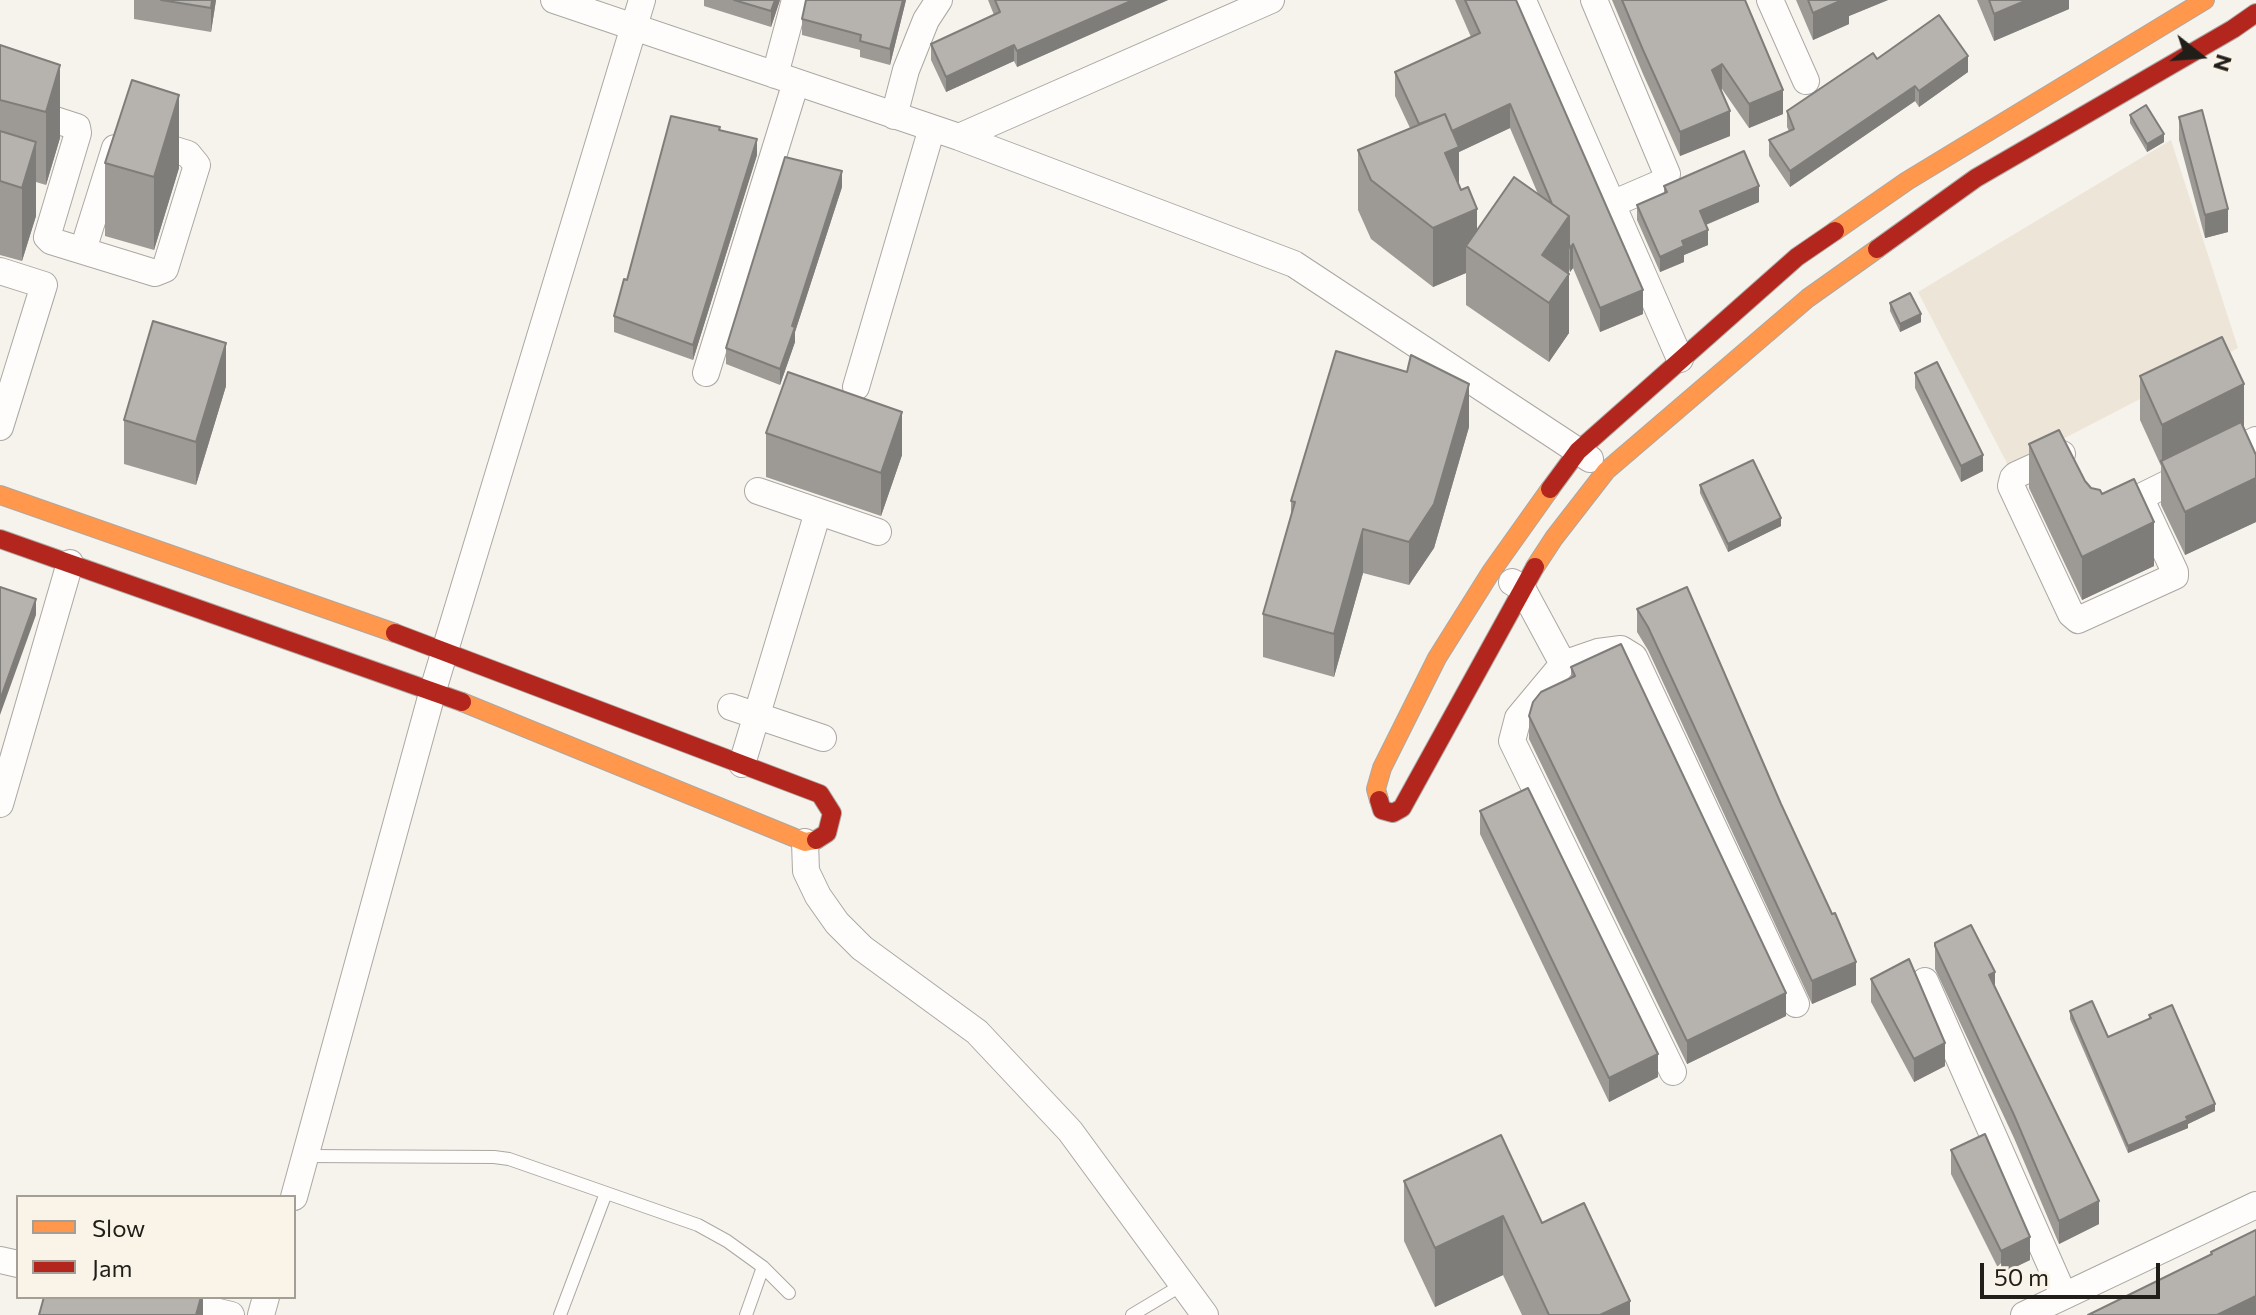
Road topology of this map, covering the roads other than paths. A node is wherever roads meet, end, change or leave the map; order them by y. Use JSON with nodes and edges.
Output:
{"nodes":[{"id":1,"x":554,"y":0,"type":"edge"},
{"id":2,"x":642,"y":0,"type":"edge"},
{"id":3,"x":795,"y":0,"type":"edge"},
{"id":4,"x":939,"y":0,"type":"edge"},
{"id":5,"x":1271,"y":0,"type":"edge"},
{"id":6,"x":1594,"y":0,"type":"edge"},
{"id":7,"x":1770,"y":0,"type":"edge"},
{"id":8,"x":2205,"y":0,"type":"edge"},
{"id":9,"x":2214,"y":0,"type":"edge"},
{"id":10,"x":1520,"y":5,"type":"edge"},
{"id":11,"x":2256,"y":13,"type":"edge"},
{"id":12,"x":634,"y":26,"type":"junction"},
{"id":13,"x":2233,"y":29,"type":"junction"},
{"id":14,"x":2256,"y":40,"type":"edge"},
{"id":15,"x":785,"y":78,"type":"junction"},
{"id":16,"x":1806,"y":81,"type":"dead end"},
{"id":17,"x":0,"y":102,"type":"edge"},
{"id":18,"x":894,"y":116,"type":"junction"},
{"id":19,"x":932,"y":128,"type":"junction"},
{"id":20,"x":959,"y":137,"type":"junction"},
{"id":21,"x":28,"y":197,"type":"edge"},
{"id":22,"x":1612,"y":204,"type":"junction"},
{"id":23,"x":56,"y":205,"type":"junction"},
{"id":24,"x":58,"y":242,"type":"junction"},
{"id":25,"x":83,"y":250,"type":"junction"},
{"id":26,"x":0,"y":271,"type":"edge"},
{"id":27,"x":1809,"y":273,"type":"junction"},
{"id":28,"x":44,"y":285,"type":"junction"},
{"id":29,"x":1680,"y":359,"type":"junction"},
{"id":30,"x":706,"y":373,"type":"dead end"},
{"id":31,"x":856,"y":387,"type":"dead end"},
{"id":32,"x":0,"y":427,"type":"edge"},
{"id":33,"x":2256,"y":440,"type":"edge"},
{"id":34,"x":1578,"y":451,"type":"junction"},
{"id":35,"x":2076,"y":469,"type":"edge"},
{"id":36,"x":1606,"y":471,"type":"junction"},
{"id":37,"x":758,"y":491,"type":"dead end"},
{"id":38,"x":0,"y":495,"type":"edge"},
{"id":39,"x":2140,"y":497,"type":"junction"},
{"id":40,"x":2093,"y":505,"type":"edge"},
{"id":41,"x":818,"y":512,"type":"junction"},
{"id":42,"x":878,"y":532,"type":"dead end"},
{"id":43,"x":0,"y":539,"type":"edge"},
{"id":44,"x":70,"y":563,"type":"junction"},
{"id":45,"x":1491,"y":572,"type":"junction"},
{"id":46,"x":1522,"y":588,"type":"junction"},
{"id":47,"x":447,"y":651,"type":"junction"},
{"id":48,"x":1563,"y":664,"type":"junction"},
{"id":49,"x":433,"y":690,"type":"junction"},
{"id":50,"x":731,"y":707,"type":"dead end"},
{"id":51,"x":756,"y":716,"type":"junction"},
{"id":52,"x":823,"y":738,"type":"dead end"},
{"id":53,"x":742,"y":764,"type":"junction"},
{"id":54,"x":0,"y":804,"type":"edge"},
{"id":55,"x":805,"y":842,"type":"junction"},
{"id":56,"x":1925,"y":981,"type":"dead end"},
{"id":57,"x":1796,"y":1004,"type":"dead end"},
{"id":58,"x":1673,"y":1072,"type":"dead end"},
{"id":59,"x":305,"y":1156,"type":"junction"},
{"id":60,"x":606,"y":1193,"type":"junction"},
{"id":61,"x":295,"y":1195,"type":"edge"},
{"id":62,"x":2256,"y":1205,"type":"edge"},
{"id":63,"x":763,"y":1267,"type":"junction"},
{"id":64,"x":1182,"y":1285,"type":"junction"},
{"id":65,"x":789,"y":1293,"type":"dead end"},
{"id":66,"x":2064,"y":1296,"type":"junction"},
{"id":67,"x":164,"y":1299,"type":"edge"},
{"id":68,"x":231,"y":1315,"type":"edge"},
{"id":69,"x":560,"y":1315,"type":"edge"},
{"id":70,"x":746,"y":1315,"type":"edge"},
{"id":71,"x":1132,"y":1315,"type":"edge"},
{"id":72,"x":1205,"y":1315,"type":"edge"},
{"id":73,"x":2024,"y":1315,"type":"edge"}],
"edges":[{"from":1,"to":12,"type":"street"},
{"from":2,"to":12,"type":"street"},
{"from":3,"to":15,"type":"street"},
{"from":4,"to":18,"type":"street"},
{"from":5,"to":20,"type":"street"},
{"from":6,"to":22,"type":"street"},
{"from":7,"to":16,"type":"street"},
{"from":8,"to":27,"type":"street"},
{"from":9,"to":13,"type":"street"},
{"from":10,"to":22,"type":"street"},
{"from":11,"to":13,"type":"street"},
{"from":12,"to":15,"type":"street"},
{"from":12,"to":47,"type":"street"},
{"from":13,"to":14,"type":"street"},
{"from":13,"to":27,"type":"street"},
{"from":15,"to":18,"type":"street"},
{"from":15,"to":30,"type":"street"},
{"from":17,"to":23,"type":"street"},
{"from":18,"to":19,"type":"street"},
{"from":19,"to":20,"type":"street"},
{"from":19,"to":31,"type":"street"},
{"from":20,"to":34,"type":"street"},
{"from":21,"to":23,"type":"street"},
{"from":22,"to":29,"type":"street"},
{"from":23,"to":24,"type":"street"},
{"from":24,"to":25,"type":"street"},
{"from":24,"to":28,"type":"street"},
{"from":25,"to":25,"type":"street"},
{"from":26,"to":28,"type":"street"},
{"from":27,"to":29,"type":"street"},
{"from":27,"to":36,"type":"street"},
{"from":28,"to":32,"type":"street"},
{"from":29,"to":34,"type":"street"},
{"from":33,"to":39,"type":"street"},
{"from":34,"to":36,"type":"street"},
{"from":34,"to":45,"type":"street"},
{"from":35,"to":39,"type":"street"},
{"from":36,"to":46,"type":"street"},
{"from":37,"to":41,"type":"street"},
{"from":38,"to":47,"type":"street"},
{"from":39,"to":40,"type":"street"},
{"from":41,"to":42,"type":"street"},
{"from":41,"to":51,"type":"street"},
{"from":43,"to":44,"type":"street"},
{"from":44,"to":49,"type":"street"},
{"from":44,"to":54,"type":"street"},
{"from":45,"to":46,"type":"street"},
{"from":45,"to":46,"type":"street"},
{"from":46,"to":48,"type":"street"},
{"from":47,"to":49,"type":"street"},
{"from":47,"to":53,"type":"street"},
{"from":48,"to":57,"type":"street"},
{"from":48,"to":58,"type":"street"},
{"from":49,"to":55,"type":"street"},
{"from":49,"to":59,"type":"street"},
{"from":50,"to":51,"type":"street"},
{"from":51,"to":52,"type":"street"},
{"from":51,"to":53,"type":"street"},
{"from":53,"to":55,"type":"street"},
{"from":55,"to":64,"type":"street"},
{"from":56,"to":66,"type":"street"},
{"from":59,"to":60,"type":"lane"},
{"from":59,"to":61,"type":"street"},
{"from":60,"to":63,"type":"lane"},
{"from":60,"to":69,"type":"lane"},
{"from":62,"to":66,"type":"street"},
{"from":63,"to":65,"type":"lane"},
{"from":63,"to":70,"type":"lane"},
{"from":64,"to":71,"type":"lane"},
{"from":64,"to":72,"type":"street"},
{"from":66,"to":73,"type":"street"},
{"from":67,"to":68,"type":"street"}]}
